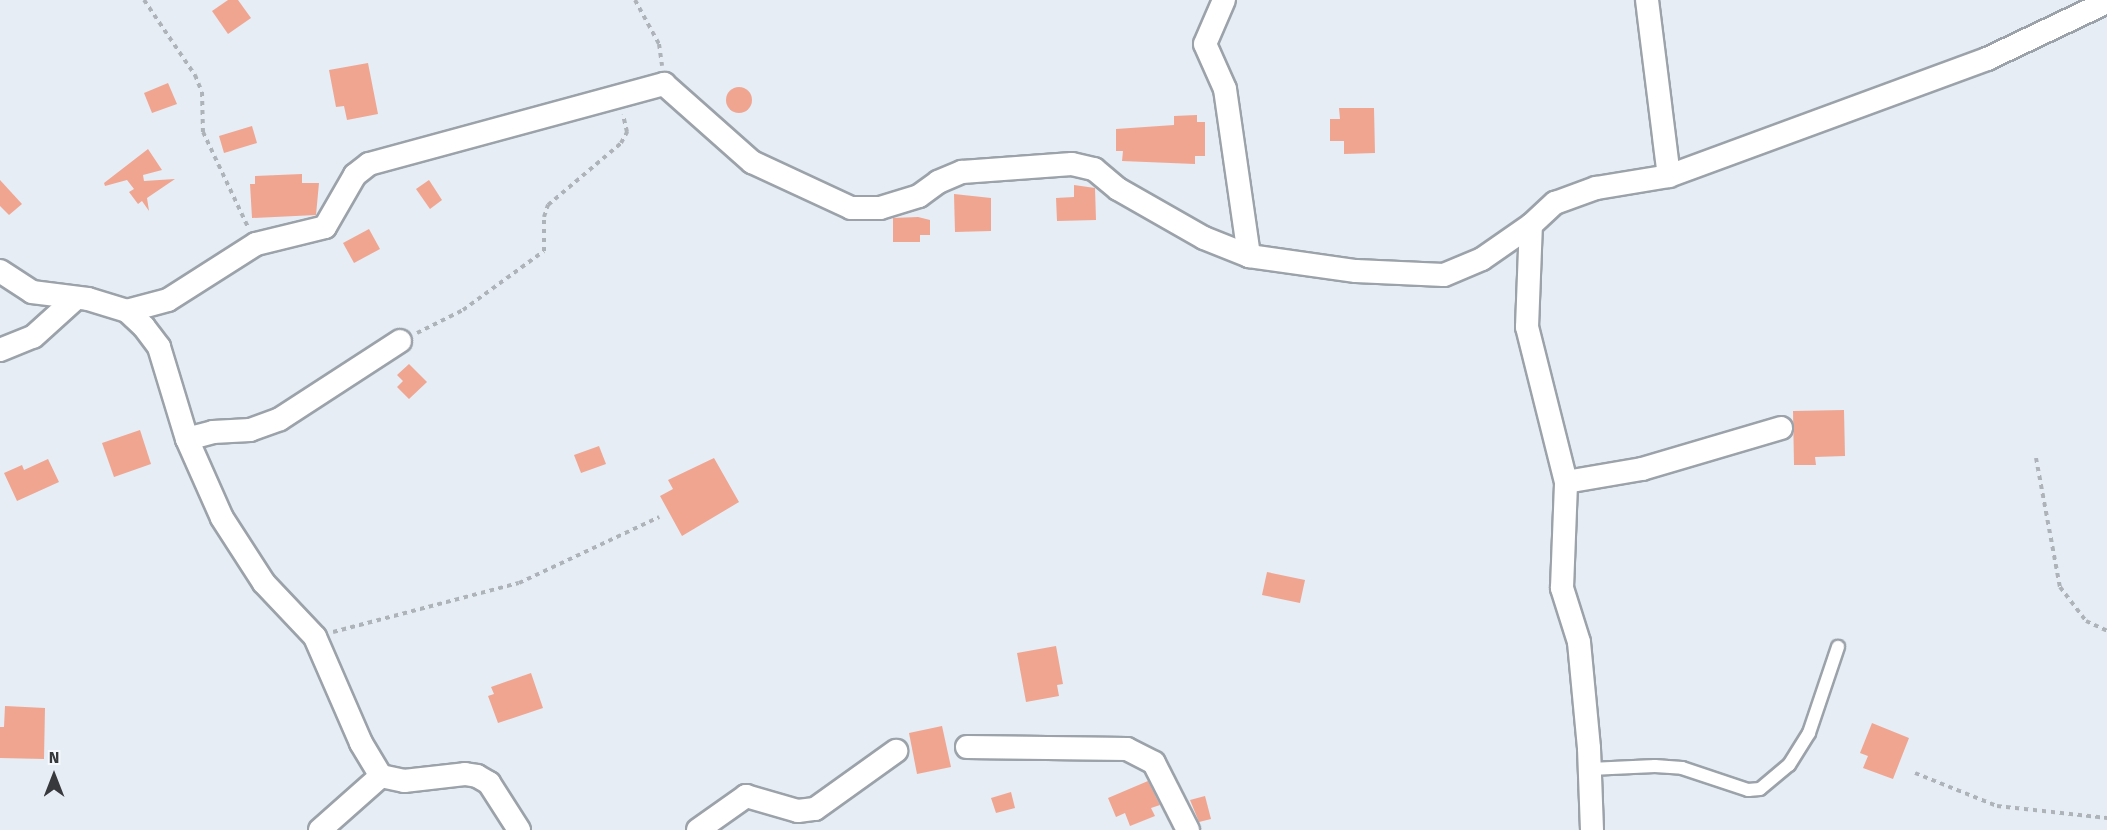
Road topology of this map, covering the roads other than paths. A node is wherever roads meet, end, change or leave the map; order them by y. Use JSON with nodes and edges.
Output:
{"nodes":[{"id":1,"x":1224,"y":0,"type":"edge"},
{"id":2,"x":1647,"y":0,"type":"edge"},
{"id":3,"x":2107,"y":2,"type":"edge"},
{"id":4,"x":1669,"y":176,"type":"junction"},
{"id":5,"x":1531,"y":225,"type":"junction"},
{"id":6,"x":1249,"y":256,"type":"junction"},
{"id":7,"x":0,"y":271,"type":"edge"},
{"id":8,"x":75,"y":299,"type":"junction"},
{"id":9,"x":127,"y":311,"type":"junction"},
{"id":10,"x":400,"y":341,"type":"road end"},
{"id":11,"x":0,"y":350,"type":"edge"},
{"id":12,"x":1781,"y":428,"type":"dead end"},
{"id":13,"x":187,"y":439,"type":"junction"},
{"id":14,"x":1566,"y":482,"type":"junction"},
{"id":15,"x":1838,"y":647,"type":"dead end"},
{"id":16,"x":967,"y":747,"type":"dead end"},
{"id":17,"x":896,"y":751,"type":"dead end"},
{"id":18,"x":1590,"y":769,"type":"junction"},
{"id":19,"x":381,"y":776,"type":"junction"},
{"id":20,"x":320,"y":830,"type":"edge"},
{"id":21,"x":519,"y":830,"type":"edge"},
{"id":22,"x":698,"y":830,"type":"edge"},
{"id":23,"x":1188,"y":830,"type":"edge"},
{"id":24,"x":1592,"y":830,"type":"edge"}],
"edges":[{"from":1,"to":6,"type":"street"},
{"from":2,"to":4,"type":"street"},
{"from":3,"to":4,"type":"street"},
{"from":4,"to":5,"type":"street"},
{"from":5,"to":6,"type":"street"},
{"from":5,"to":14,"type":"street"},
{"from":6,"to":9,"type":"street"},
{"from":7,"to":8,"type":"street"},
{"from":8,"to":9,"type":"street"},
{"from":8,"to":11,"type":"street"},
{"from":9,"to":13,"type":"street"},
{"from":10,"to":13,"type":"street"},
{"from":12,"to":14,"type":"street"},
{"from":13,"to":19,"type":"street"},
{"from":14,"to":18,"type":"street"},
{"from":15,"to":18,"type":"lane"},
{"from":16,"to":23,"type":"street"},
{"from":17,"to":22,"type":"street"},
{"from":18,"to":24,"type":"street"},
{"from":19,"to":20,"type":"street"},
{"from":19,"to":21,"type":"street"}]}
